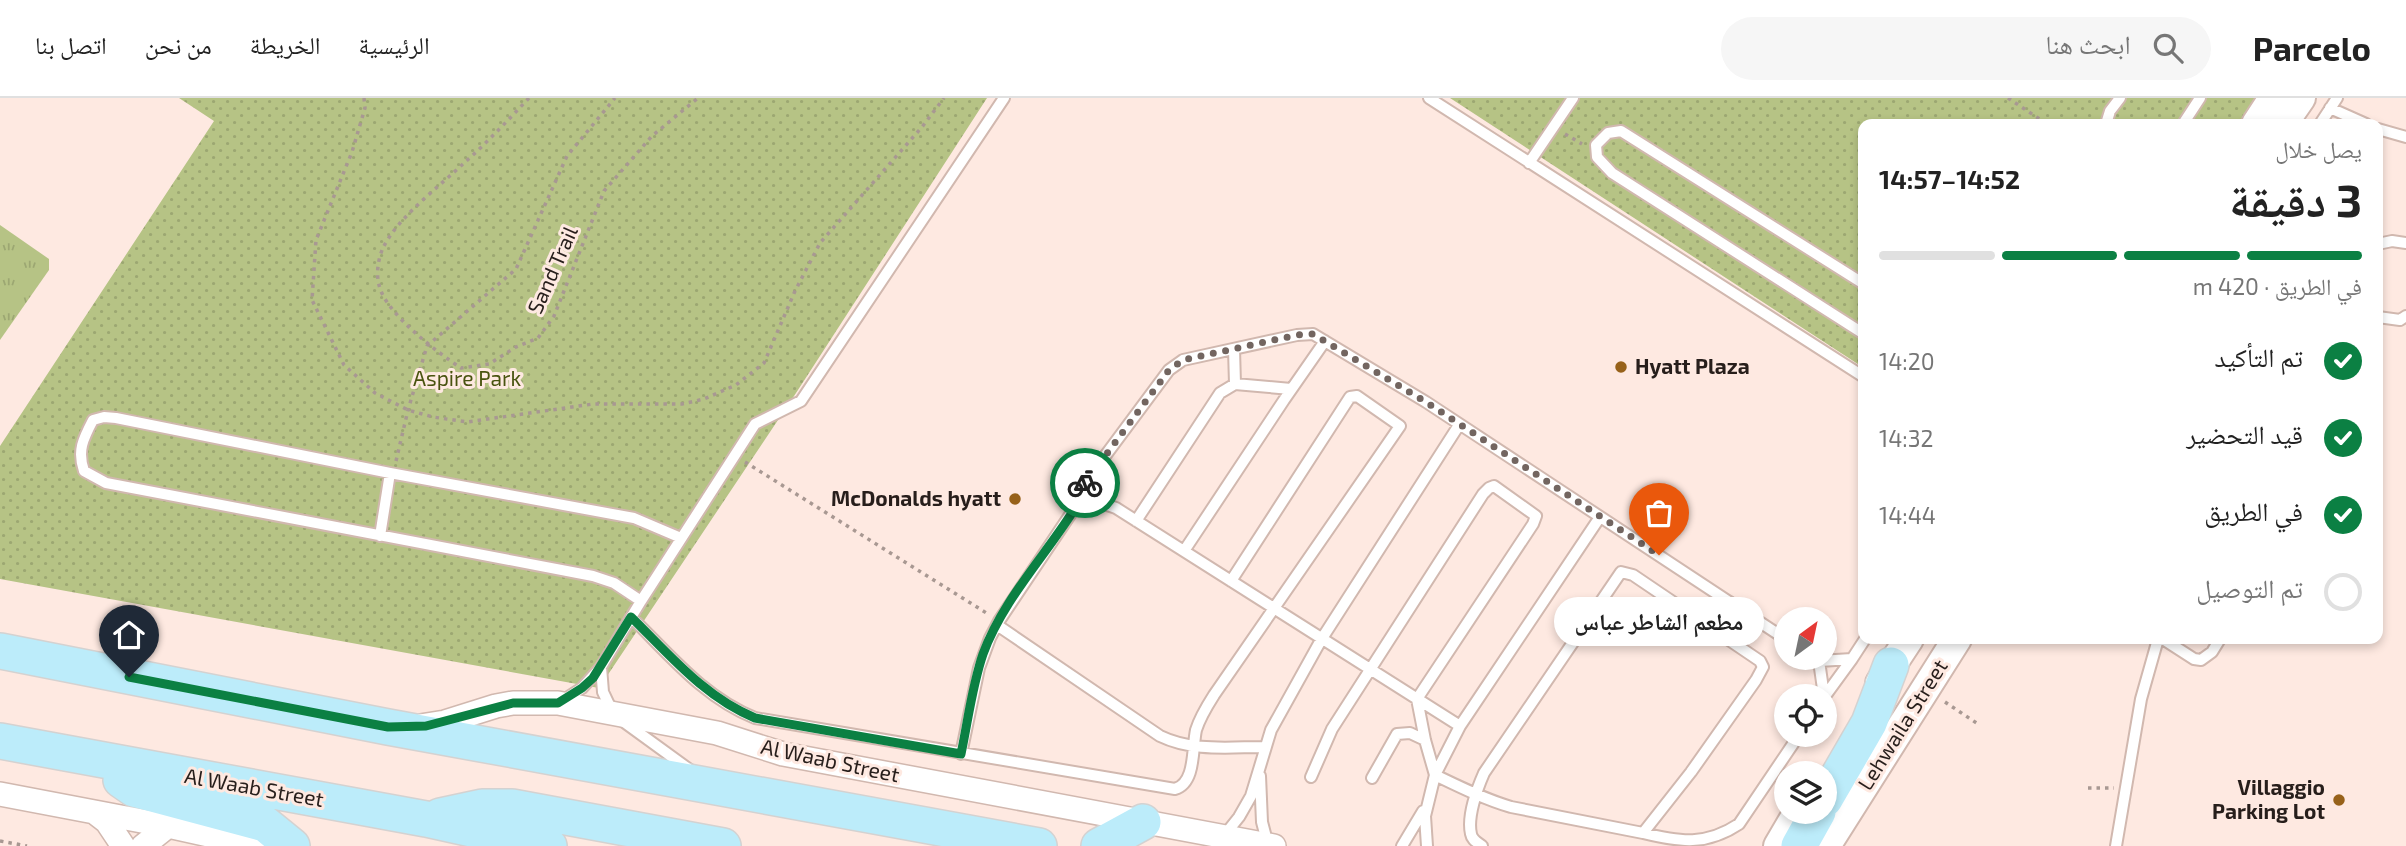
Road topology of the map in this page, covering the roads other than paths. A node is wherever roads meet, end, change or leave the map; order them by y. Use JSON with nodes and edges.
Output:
{"nodes":[{"id":1,"x":1004,"y":98,"type":"edge"},
{"id":2,"x":1430,"y":98,"type":"edge"},
{"id":3,"x":1573,"y":98,"type":"edge"},
{"id":4,"x":2120,"y":98,"type":"edge"},
{"id":5,"x":2200,"y":98,"type":"edge"},
{"id":6,"x":2273,"y":98,"type":"edge"},
{"id":7,"x":2301,"y":98,"type":"edge"},
{"id":8,"x":2337,"y":98,"type":"edge"},
{"id":9,"x":2330,"y":108,"type":"junction"},
{"id":10,"x":2108,"y":119,"type":"edge"},
{"id":11,"x":2186,"y":119,"type":"edge"},
{"id":12,"x":2259,"y":119,"type":"edge"},
{"id":13,"x":2286,"y":119,"type":"edge"},
{"id":14,"x":2323,"y":119,"type":"edge"},
{"id":15,"x":2355,"y":119,"type":"edge"},
{"id":16,"x":2383,"y":130,"type":"edge"},
{"id":17,"x":2406,"y":137,"type":"edge"},
{"id":18,"x":1529,"y":163,"type":"junction"},
{"id":19,"x":2383,"y":243,"type":"edge"},
{"id":20,"x":2406,"y":243,"type":"edge"},
{"id":21,"x":1858,"y":280,"type":"edge"},
{"id":22,"x":2406,"y":316,"type":"edge"},
{"id":23,"x":2383,"y":318,"type":"edge"},
{"id":24,"x":1858,"y":330,"type":"edge"},
{"id":25,"x":1325,"y":341,"type":"junction"},
{"id":26,"x":1234,"y":349,"type":"junction"},
{"id":27,"x":1858,"y":373,"type":"edge"},
{"id":28,"x":1235,"y":384,"type":"junction"},
{"id":29,"x":1291,"y":389,"type":"junction"},
{"id":30,"x":1459,"y":425,"type":"junction"},
{"id":31,"x":390,"y":473,"type":"junction"},
{"id":32,"x":1074,"y":509,"type":"junction"},
{"id":33,"x":1600,"y":517,"type":"junction"},
{"id":34,"x":1136,"y":521,"type":"junction"},
{"id":35,"x":380,"y":536,"type":"junction"},
{"id":36,"x":681,"y":538,"type":"junction"},
{"id":37,"x":1184,"y":551,"type":"junction"},
{"id":38,"x":1231,"y":581,"type":"junction"},
{"id":39,"x":641,"y":601,"type":"junction"},
{"id":40,"x":1730,"y":602,"type":"junction"},
{"id":41,"x":1274,"y":609,"type":"junction"},
{"id":42,"x":631,"y":617,"type":"junction"},
{"id":43,"x":998,"y":623,"type":"junction"},
{"id":44,"x":1715,"y":629,"type":"junction"},
{"id":45,"x":1774,"y":631,"type":"edge"},
{"id":46,"x":1321,"y":640,"type":"junction"},
{"id":47,"x":1862,"y":644,"type":"edge"},
{"id":48,"x":1955,"y":644,"type":"edge"},
{"id":49,"x":2157,"y":644,"type":"edge"},
{"id":50,"x":2172,"y":644,"type":"edge"},
{"id":51,"x":2217,"y":644,"type":"edge"},
{"id":52,"x":0,"y":652,"type":"edge"},
{"id":53,"x":1900,"y":652,"type":"edge"},
{"id":54,"x":1838,"y":659,"type":"edge"},
{"id":55,"x":1852,"y":659,"type":"junction"},
{"id":56,"x":601,"y":667,"type":"junction"},
{"id":57,"x":1370,"y":670,"type":"junction"},
{"id":58,"x":1833,"y":684,"type":"edge"},
{"id":59,"x":1417,"y":699,"type":"junction"},
{"id":60,"x":558,"y":703,"type":"junction"},
{"id":61,"x":613,"y":713,"type":"junction"},
{"id":62,"x":1460,"y":726,"type":"junction"},
{"id":63,"x":388,"y":727,"type":"junction"},
{"id":64,"x":1425,"y":740,"type":"junction"},
{"id":65,"x":0,"y":741,"type":"edge"},
{"id":66,"x":1194,"y":747,"type":"junction"},
{"id":67,"x":1265,"y":747,"type":"junction"},
{"id":68,"x":1791,"y":747,"type":"edge"},
{"id":69,"x":961,"y":754,"type":"junction"},
{"id":70,"x":93,"y":760,"type":"junction"},
{"id":71,"x":1830,"y":761,"type":"edge"},
{"id":72,"x":1259,"y":770,"type":"junction"},
{"id":73,"x":1435,"y":775,"type":"junction"},
{"id":74,"x":1311,"y":777,"type":"dead end"},
{"id":75,"x":1373,"y":778,"type":"dead end"},
{"id":76,"x":1837,"y":778,"type":"edge"},
{"id":77,"x":718,"y":789,"type":"junction"},
{"id":78,"x":0,"y":794,"type":"edge"},
{"id":79,"x":1475,"y":794,"type":"junction"},
{"id":80,"x":1428,"y":802,"type":"junction"},
{"id":81,"x":94,"y":812,"type":"junction"},
{"id":82,"x":426,"y":819,"type":"junction"},
{"id":83,"x":1143,"y":822,"type":"junction"},
{"id":84,"x":1803,"y":824,"type":"edge"},
{"id":85,"x":168,"y":826,"type":"junction"},
{"id":86,"x":1643,"y":833,"type":"junction"},
{"id":87,"x":1223,"y":837,"type":"junction"},
{"id":88,"x":1786,"y":837,"type":"edge"},
{"id":89,"x":1677,"y":843,"type":"edge"},
{"id":90,"x":1271,"y":845,"type":"edge"},
{"id":91,"x":123,"y":846,"type":"edge"},
{"id":92,"x":143,"y":846,"type":"edge"},
{"id":93,"x":258,"y":846,"type":"edge"},
{"id":94,"x":292,"y":846,"type":"edge"},
{"id":95,"x":549,"y":846,"type":"edge"},
{"id":96,"x":723,"y":846,"type":"edge"},
{"id":97,"x":1039,"y":846,"type":"edge"},
{"id":98,"x":1100,"y":846,"type":"edge"},
{"id":99,"x":1402,"y":846,"type":"edge"},
{"id":100,"x":1427,"y":846,"type":"edge"},
{"id":101,"x":1482,"y":846,"type":"edge"},
{"id":102,"x":1826,"y":846,"type":"edge"},
{"id":103,"x":2116,"y":846,"type":"edge"}],
"edges":[{"from":1,"to":36,"type":"lane"},
{"from":2,"to":18,"type":"lane"},
{"from":3,"to":18,"type":"lane"},
{"from":4,"to":10,"type":"lane"},
{"from":5,"to":11,"type":"lane"},
{"from":6,"to":12,"type":"street"},
{"from":7,"to":13,"type":"street"},
{"from":8,"to":9,"type":"lane"},
{"from":9,"to":14,"type":"lane"},
{"from":9,"to":15,"type":"lane"},
{"from":16,"to":17,"type":"lane"},
{"from":18,"to":27,"type":"lane"},
{"from":19,"to":20,"type":"lane"},
{"from":21,"to":24,"type":"lane"},
{"from":22,"to":23,"type":"lane"},
{"from":25,"to":26,"type":"lane"},
{"from":25,"to":29,"type":"lane"},
{"from":25,"to":30,"type":"lane"},
{"from":26,"to":28,"type":"lane"},
{"from":26,"to":32,"type":"lane"},
{"from":28,"to":29,"type":"lane"},
{"from":28,"to":34,"type":"lane"},
{"from":29,"to":37,"type":"lane"},
{"from":30,"to":33,"type":"lane"},
{"from":30,"to":46,"type":"lane"},
{"from":31,"to":35,"type":"lane"},
{"from":31,"to":35,"type":"lane"},
{"from":31,"to":36,"type":"lane"},
{"from":32,"to":34,"type":"lane"},
{"from":32,"to":43,"type":"lane"},
{"from":33,"to":40,"type":"lane"},
{"from":33,"to":62,"type":"lane"},
{"from":34,"to":37,"type":"lane"},
{"from":35,"to":39,"type":"lane"},
{"from":36,"to":39,"type":"lane"},
{"from":37,"to":38,"type":"lane"},
{"from":38,"to":41,"type":"lane"},
{"from":38,"to":41,"type":"lane"},
{"from":39,"to":42,"type":"lane"},
{"from":40,"to":44,"type":"lane"},
{"from":40,"to":45,"type":"lane"},
{"from":41,"to":46,"type":"lane"},
{"from":41,"to":66,"type":"lane"},
{"from":42,"to":56,"type":"lane"},
{"from":42,"to":69,"type":"lane"},
{"from":43,"to":66,"type":"lane"},
{"from":43,"to":69,"type":"lane"},
{"from":44,"to":79,"type":"lane"},
{"from":44,"to":86,"type":"lane"},
{"from":46,"to":57,"type":"lane"},
{"from":46,"to":67,"type":"lane"},
{"from":47,"to":55,"type":"lane"},
{"from":48,"to":102,"type":"street","name":"Lehwaila Street"},
{"from":49,"to":103,"type":"lane"},
{"from":50,"to":51,"type":"lane"},
{"from":52,"to":63,"type":"main road","name":"Al Waab Street"},
{"from":53,"to":71,"type":"street","name":"Lehwaila Street"},
{"from":53,"to":76,"type":"main road"},
{"from":54,"to":55,"type":"lane"},
{"from":55,"to":58,"type":"lane"},
{"from":56,"to":60,"type":"lane"},
{"from":56,"to":61,"type":"lane"},
{"from":57,"to":59,"type":"lane"},
{"from":57,"to":59,"type":"lane"},
{"from":57,"to":74,"type":"lane"},
{"from":59,"to":62,"type":"lane"},
{"from":59,"to":64,"type":"lane"},
{"from":60,"to":61,"type":"street","name":"Al Waab Street"},
{"from":60,"to":63,"type":"street","name":"Al Waab Street"},
{"from":61,"to":77,"type":"lane"},
{"from":61,"to":83,"type":"street","name":"Al Waab Street"},
{"from":62,"to":73,"type":"lane"},
{"from":63,"to":77,"type":"main road","name":"Al Waab Street"},
{"from":64,"to":73,"type":"lane"},
{"from":64,"to":75,"type":"lane"},
{"from":65,"to":70,"type":"main road","name":"Al Waab Street"},
{"from":66,"to":67,"type":"lane"},
{"from":66,"to":69,"type":"lane"},
{"from":67,"to":72,"type":"lane"},
{"from":68,"to":89,"type":"lane"},
{"from":70,"to":82,"type":"main road","name":"Al Waab Street"},
{"from":70,"to":94,"type":"main road"},
{"from":72,"to":87,"type":"lane"},
{"from":72,"to":90,"type":"lane"},
{"from":73,"to":79,"type":"lane"},
{"from":73,"to":80,"type":"lane"},
{"from":77,"to":97,"type":"main road","name":"Al Waab Street"},
{"from":78,"to":81,"type":"street"},
{"from":79,"to":86,"type":"lane"},
{"from":79,"to":101,"type":"lane"},
{"from":80,"to":99,"type":"lane"},
{"from":80,"to":100,"type":"lane"},
{"from":81,"to":85,"type":"street"},
{"from":81,"to":91,"type":"street"},
{"from":82,"to":95,"type":"main road","name":"Al Waab Street"},
{"from":82,"to":96,"type":"main road"},
{"from":83,"to":87,"type":"street","name":"Al Waab Street"},
{"from":83,"to":98,"type":"main road"},
{"from":84,"to":88,"type":"main road"},
{"from":85,"to":92,"type":"street"},
{"from":85,"to":93,"type":"street"},
{"from":86,"to":89,"type":"lane"},
{"from":87,"to":90,"type":"street","name":"Al Waab Street"}]}
